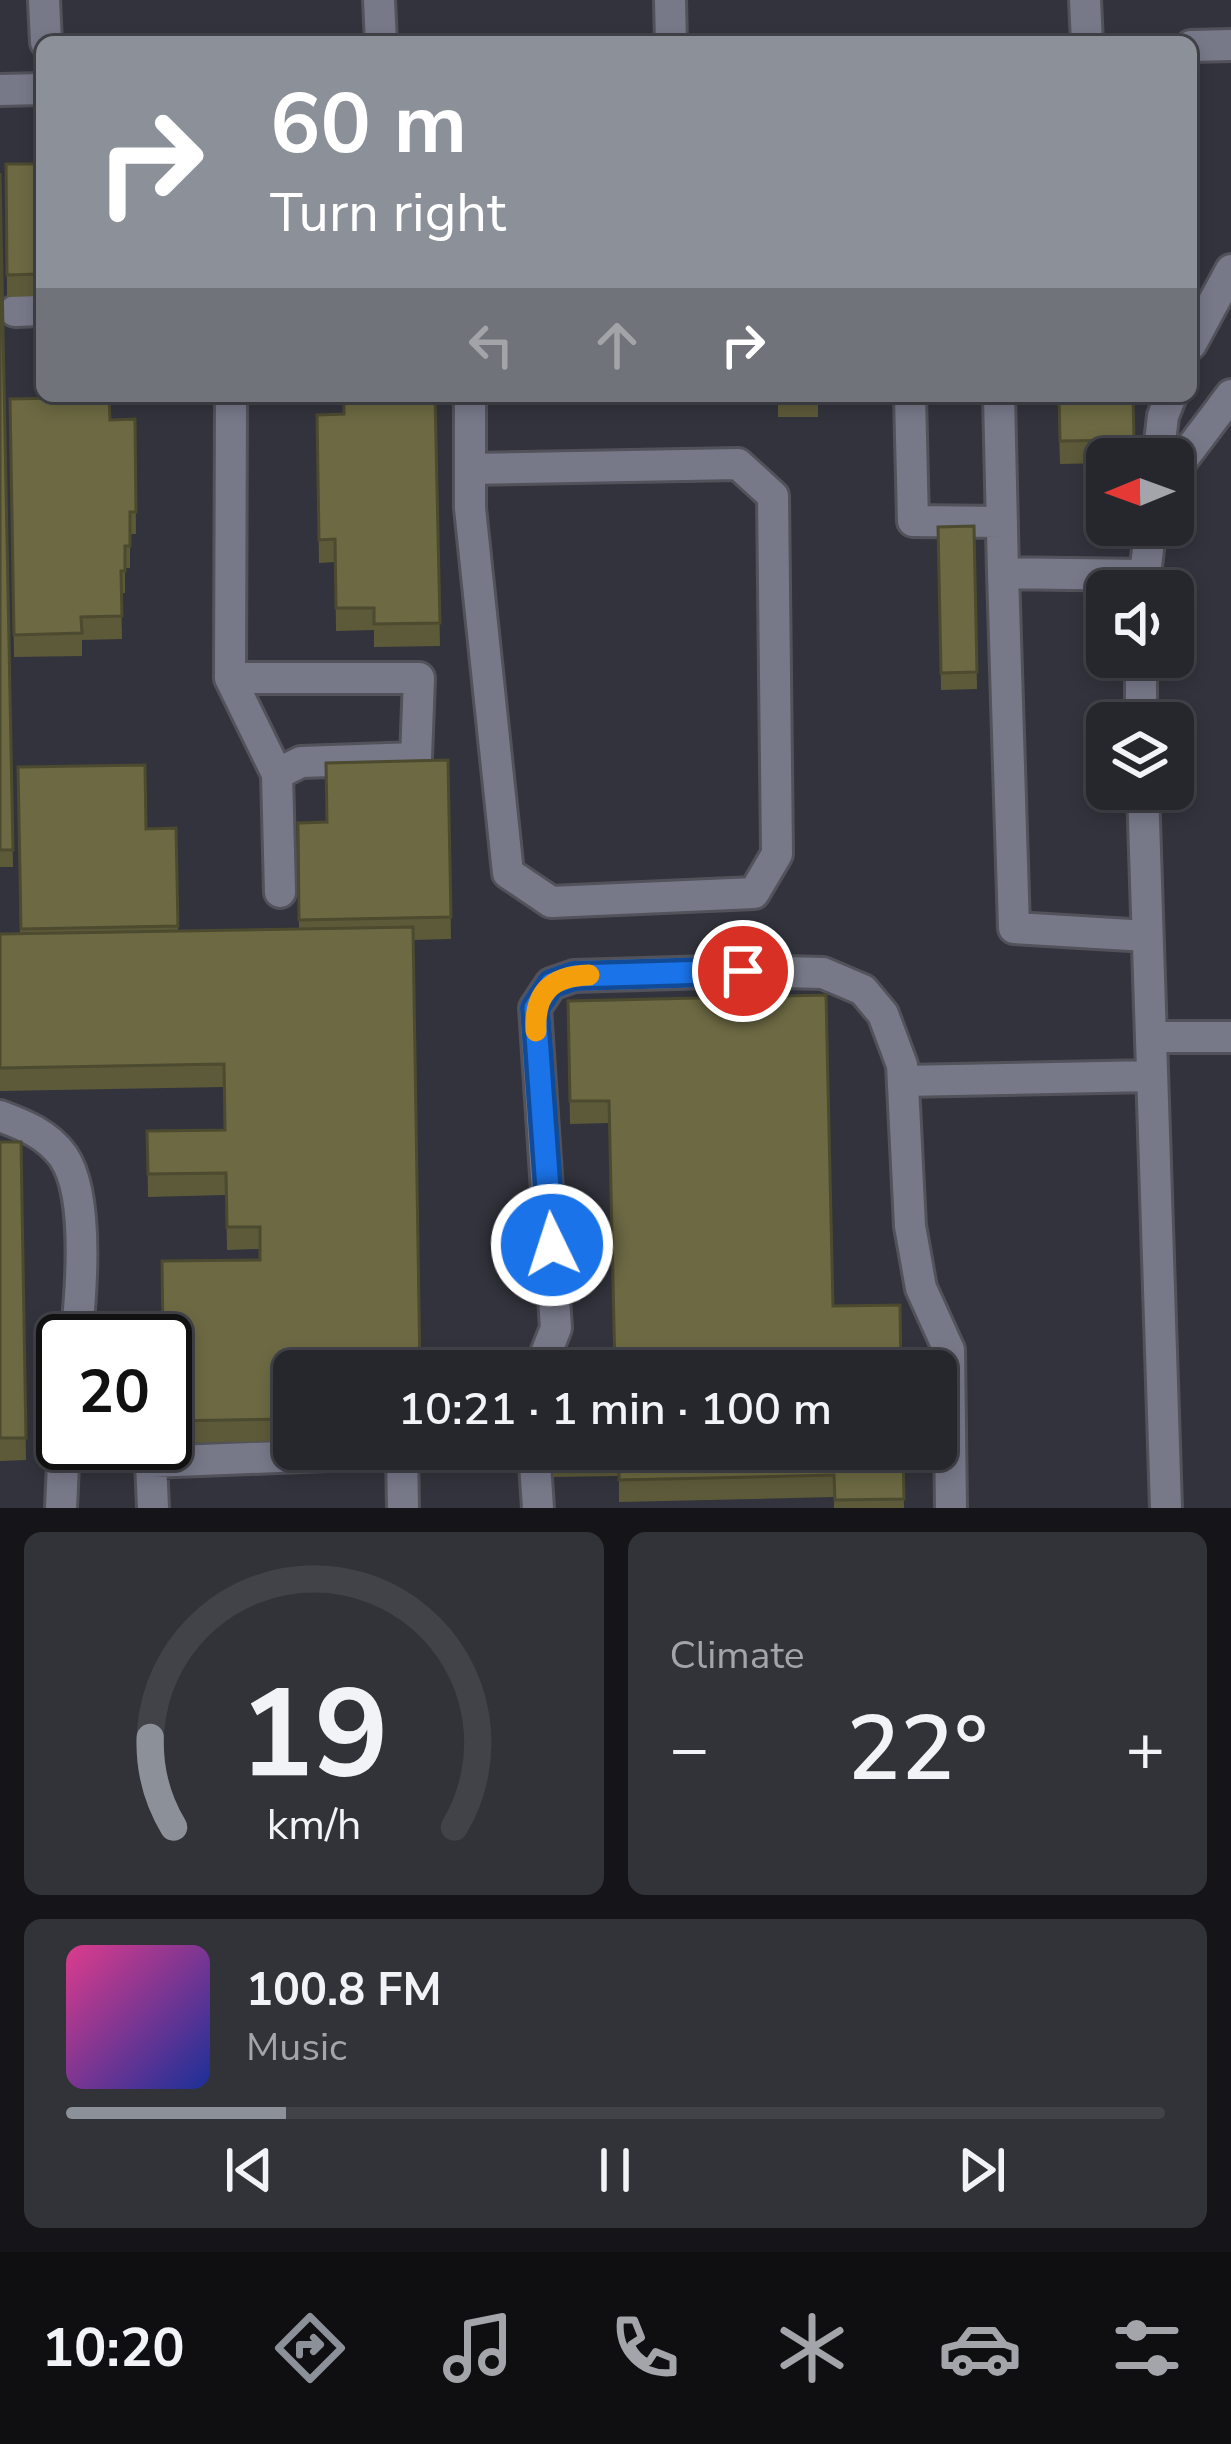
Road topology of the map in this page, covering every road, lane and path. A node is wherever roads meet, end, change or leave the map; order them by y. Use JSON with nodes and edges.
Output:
{"nodes":[{"id":1,"x":44,"y":0,"type":"edge"},
{"id":2,"x":379,"y":0,"type":"edge"},
{"id":3,"x":670,"y":0,"type":"edge"},
{"id":4,"x":1085,"y":0,"type":"edge"},
{"id":5,"x":46,"y":36,"type":"edge"},
{"id":6,"x":381,"y":36,"type":"edge"},
{"id":7,"x":671,"y":36,"type":"edge"},
{"id":8,"x":1087,"y":36,"type":"edge"},
{"id":9,"x":1231,"y":45,"type":"edge"},
{"id":10,"x":1197,"y":46,"type":"edge"},
{"id":11,"x":36,"y":89,"type":"edge"},
{"id":12,"x":0,"y":90,"type":"edge"},
{"id":13,"x":1231,"y":270,"type":"edge"},
{"id":14,"x":1197,"y":333,"type":"edge"},
{"id":15,"x":231,"y":402,"type":"edge"},
{"id":16,"x":470,"y":402,"type":"edge"},
{"id":17,"x":910,"y":402,"type":"edge"},
{"id":18,"x":999,"y":402,"type":"edge"},
{"id":19,"x":1169,"y":402,"type":"edge"},
{"id":20,"x":1228,"y":405,"type":"edge"},
{"id":21,"x":1160,"y":438,"type":"edge"},
{"id":22,"x":1194,"y":446,"type":"edge"},
{"id":23,"x":470,"y":470,"type":"junction"},
{"id":24,"x":1002,"y":522,"type":"junction"},
{"id":25,"x":1003,"y":573,"type":"junction"},
{"id":26,"x":1086,"y":579,"type":"edge"},
{"id":27,"x":230,"y":678,"type":"junction"},
{"id":28,"x":277,"y":774,"type":"junction"},
{"id":29,"x":1144,"y":810,"type":"edge"},
{"id":30,"x":280,"y":892,"type":"dead end"},
{"id":31,"x":1147,"y":936,"type":"junction"},
{"id":32,"x":1151,"y":1037,"type":"junction"},
{"id":33,"x":1231,"y":1037,"type":"edge"},
{"id":34,"x":1152,"y":1076,"type":"junction"},
{"id":35,"x":904,"y":1082,"type":"junction"},
{"id":36,"x":0,"y":1116,"type":"edge"},
{"id":37,"x":77,"y":1314,"type":"edge"},
{"id":38,"x":547,"y":1350,"type":"edge"},
{"id":39,"x":63,"y":1470,"type":"edge"},
{"id":40,"x":535,"y":1470,"type":"edge"},
{"id":41,"x":61,"y":1508,"type":"edge"},
{"id":42,"x":153,"y":1508,"type":"edge"},
{"id":43,"x":403,"y":1508,"type":"edge"},
{"id":44,"x":538,"y":1508,"type":"edge"},
{"id":45,"x":951,"y":1508,"type":"edge"},
{"id":46,"x":1166,"y":1508,"type":"edge"}],
"edges":[{"from":1,"to":5,"type":"street"},
{"from":2,"to":6,"type":"street"},
{"from":3,"to":7,"type":"street"},
{"from":4,"to":8,"type":"street"},
{"from":9,"to":10,"type":"street"},
{"from":11,"to":12,"type":"street"},
{"from":13,"to":14,"type":"street"},
{"from":15,"to":27,"type":"street"},
{"from":16,"to":23,"type":"street"},
{"from":17,"to":24,"type":"street"},
{"from":18,"to":24,"type":"street"},
{"from":19,"to":21,"type":"street"},
{"from":20,"to":22,"type":"street"},
{"from":23,"to":23,"type":"street"},
{"from":24,"to":25,"type":"street"},
{"from":25,"to":26,"type":"street"},
{"from":25,"to":31,"type":"street"},
{"from":27,"to":28,"type":"street"},
{"from":27,"to":28,"type":"street"},
{"from":28,"to":30,"type":"street"},
{"from":29,"to":31,"type":"street"},
{"from":31,"to":32,"type":"street"},
{"from":32,"to":33,"type":"street"},
{"from":32,"to":34,"type":"street"},
{"from":34,"to":35,"type":"street"},
{"from":34,"to":46,"type":"street"},
{"from":35,"to":38,"type":"street"},
{"from":35,"to":45,"type":"street"},
{"from":36,"to":37,"type":"street"},
{"from":39,"to":41,"type":"street"},
{"from":40,"to":44,"type":"street"},
{"from":42,"to":43,"type":"street"}]}
